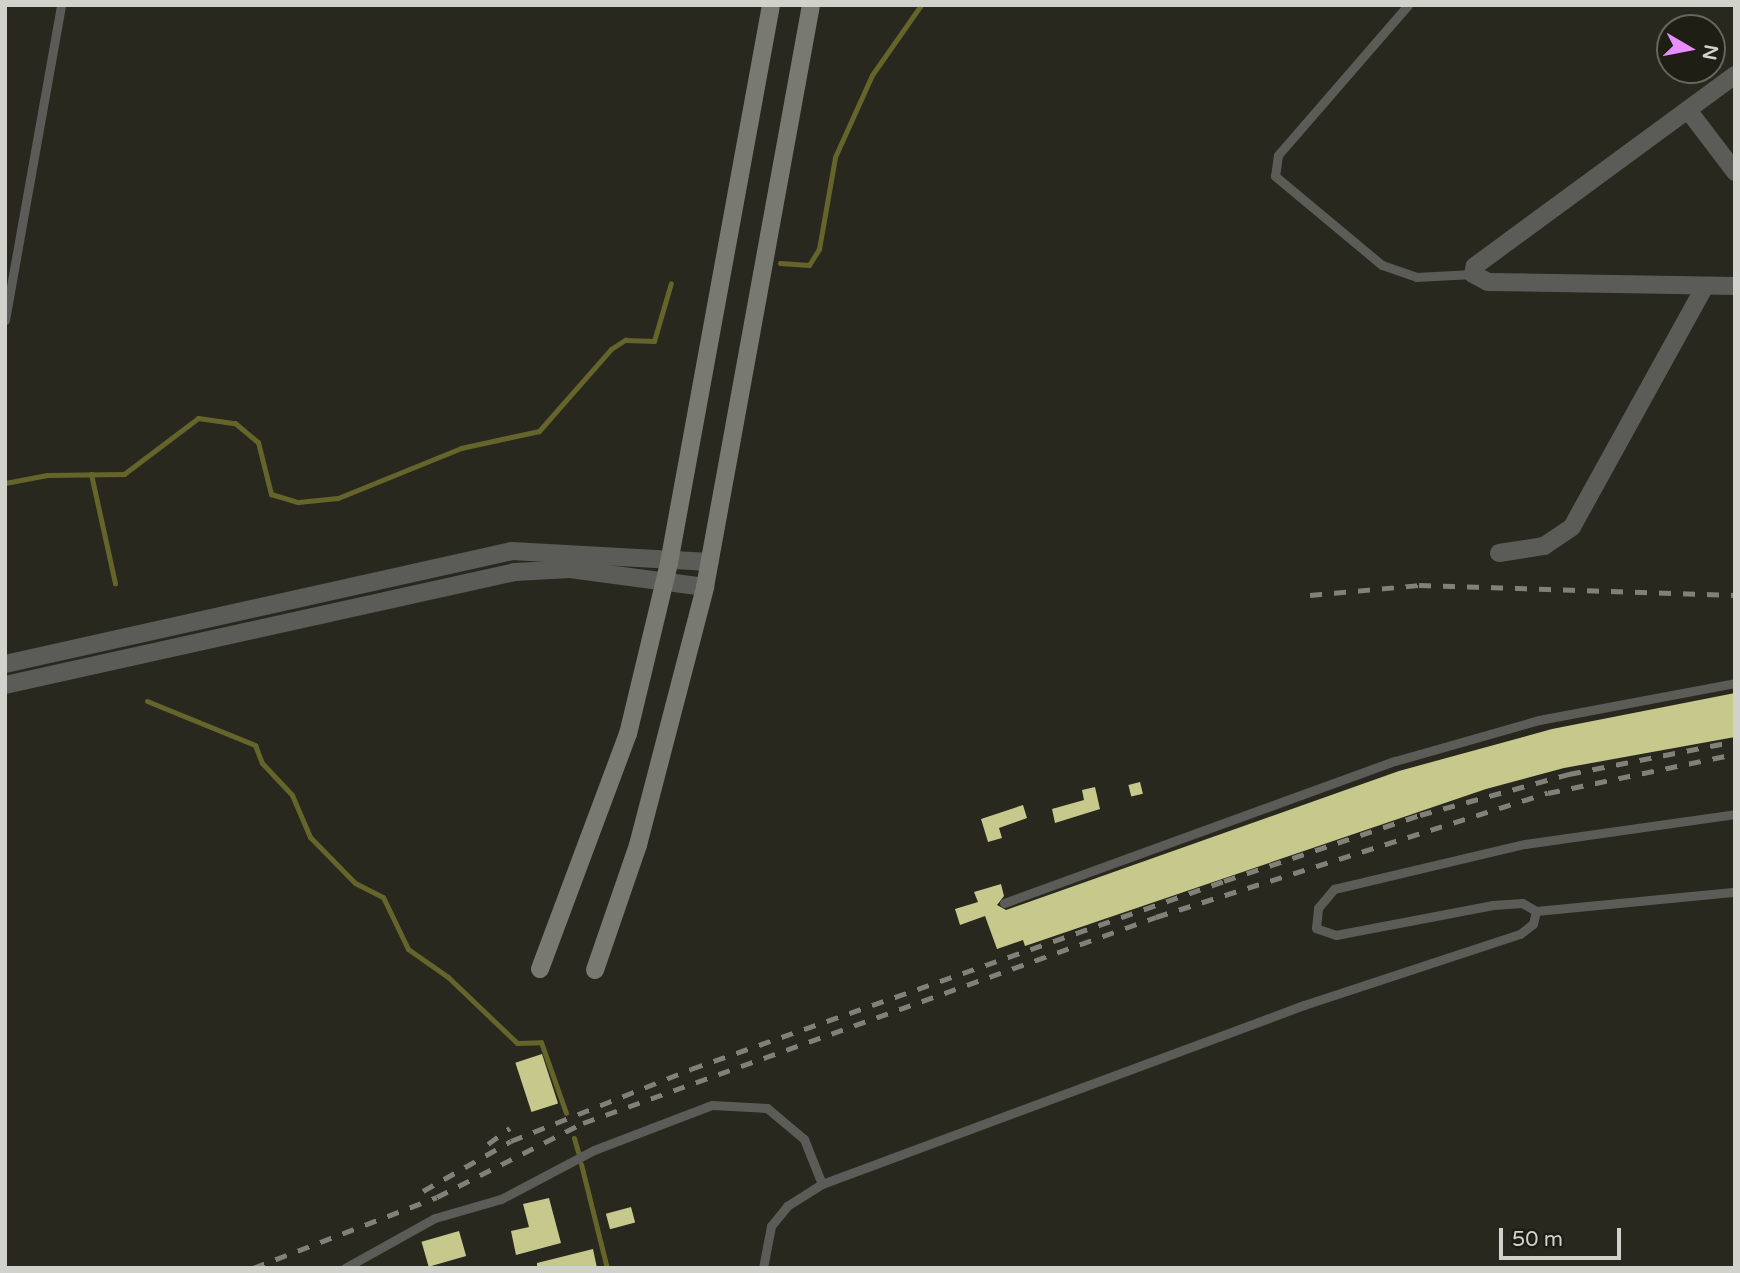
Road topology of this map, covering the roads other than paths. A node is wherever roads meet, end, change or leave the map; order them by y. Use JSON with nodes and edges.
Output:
{"nodes":[{"id":1,"x":61,"y":5,"type":"edge"},
{"id":2,"x":771,"y":5,"type":"edge"},
{"id":3,"x":811,"y":5,"type":"edge"},
{"id":4,"x":1408,"y":5,"type":"edge"},
{"id":5,"x":1735,"y":75,"type":"edge"},
{"id":6,"x":1688,"y":110,"type":"junction"},
{"id":7,"x":1735,"y":172,"type":"edge"},
{"id":8,"x":1473,"y":274,"type":"junction"},
{"id":9,"x":1705,"y":286,"type":"junction"},
{"id":10,"x":1735,"y":286,"type":"edge"},
{"id":11,"x":5,"y":320,"type":"edge"},
{"id":12,"x":1499,"y":553,"type":"dead end"},
{"id":13,"x":670,"y":558,"type":"junction"},
{"id":14,"x":709,"y":562,"type":"junction"},
{"id":15,"x":664,"y":582,"type":"junction"},
{"id":16,"x":705,"y":587,"type":"junction"},
{"id":17,"x":5,"y":664,"type":"edge"},
{"id":18,"x":1735,"y":682,"type":"edge"},
{"id":19,"x":5,"y":685,"type":"edge"},
{"id":20,"x":1735,"y":814,"type":"edge"},
{"id":21,"x":1735,"y":892,"type":"edge"},
{"id":22,"x":1004,"y":903,"type":"dead end"},
{"id":23,"x":1536,"y":911,"type":"junction"},
{"id":24,"x":540,"y":969,"type":"dead end"},
{"id":25,"x":595,"y":970,"type":"dead end"},
{"id":26,"x":822,"y":1184,"type":"junction"},
{"id":27,"x":345,"y":1268,"type":"edge"},
{"id":28,"x":763,"y":1268,"type":"edge"}],
"edges":[{"from":1,"to":11,"type":"lane"},
{"from":2,"to":13,"type":"main road"},
{"from":3,"to":14,"type":"main road"},
{"from":4,"to":8,"type":"lane"},
{"from":5,"to":6,"type":"street"},
{"from":6,"to":7,"type":"street"},
{"from":6,"to":8,"type":"street"},
{"from":8,"to":9,"type":"street"},
{"from":9,"to":10,"type":"street"},
{"from":9,"to":12,"type":"street"},
{"from":13,"to":14,"type":"street"},
{"from":13,"to":15,"type":"main road"},
{"from":13,"to":17,"type":"street"},
{"from":14,"to":16,"type":"main road"},
{"from":15,"to":16,"type":"street"},
{"from":15,"to":19,"type":"street"},
{"from":15,"to":24,"type":"main road"},
{"from":16,"to":25,"type":"main road"},
{"from":18,"to":22,"type":"lane"},
{"from":20,"to":23,"type":"lane"},
{"from":21,"to":23,"type":"lane"},
{"from":23,"to":26,"type":"lane"},
{"from":26,"to":27,"type":"lane"},
{"from":26,"to":28,"type":"lane"}]}
